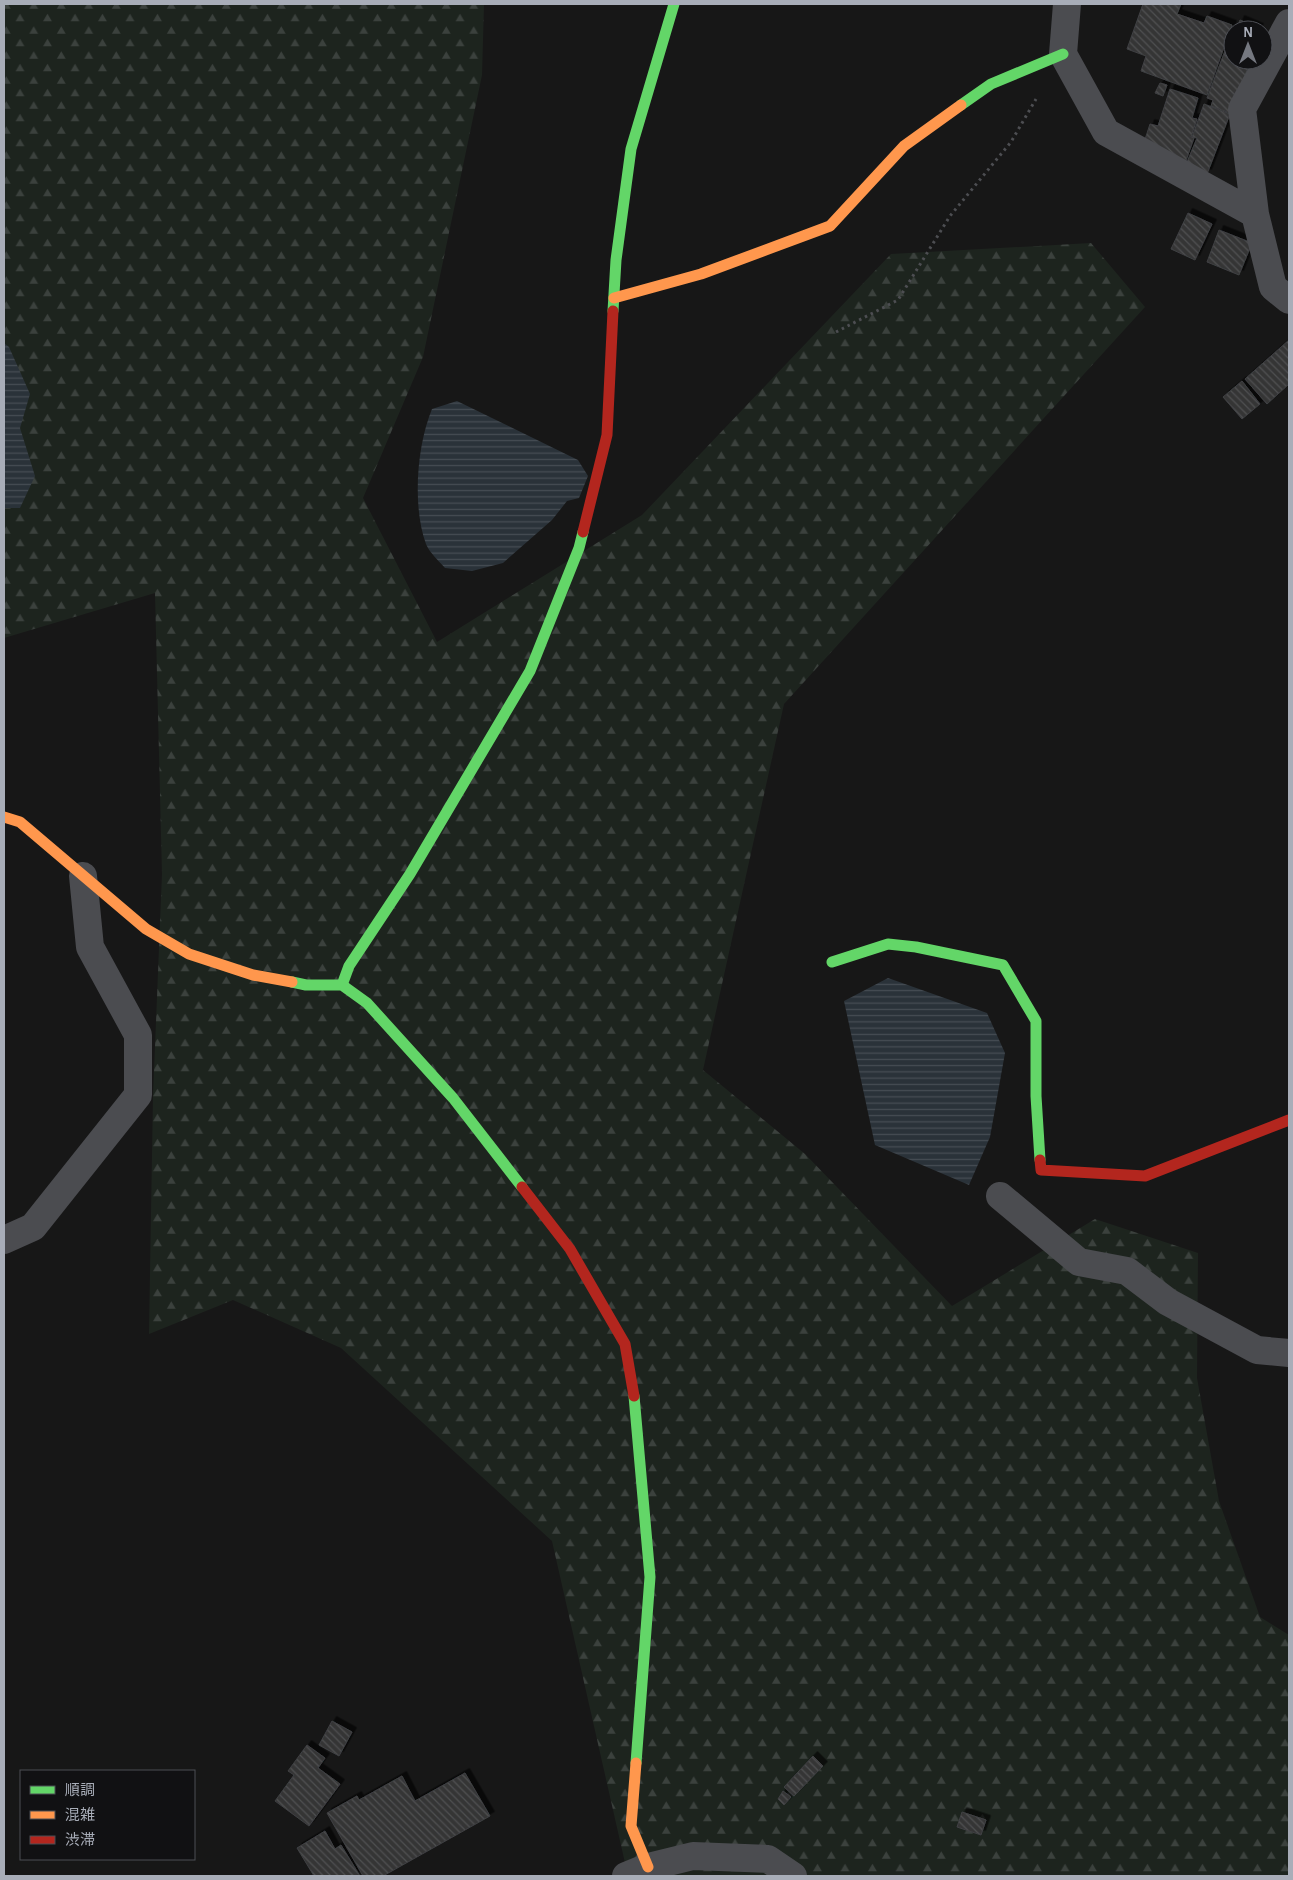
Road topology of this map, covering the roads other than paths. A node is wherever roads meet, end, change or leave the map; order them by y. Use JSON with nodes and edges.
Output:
{"nodes":[{"id":1,"x":674,"y":4,"type":"edge"},
{"id":2,"x":1067,"y":4,"type":"edge"},
{"id":3,"x":1289,"y":23,"type":"edge"},
{"id":4,"x":1063,"y":54,"type":"junction"},
{"id":5,"x":1255,"y":214,"type":"junction"},
{"id":6,"x":614,"y":298,"type":"junction"},
{"id":7,"x":1289,"y":300,"type":"edge"},
{"id":8,"x":4,"y":817,"type":"edge"},
{"id":9,"x":84,"y":876,"type":"junction"},
{"id":10,"x":832,"y":962,"type":"dead end"},
{"id":11,"x":342,"y":985,"type":"junction"},
{"id":12,"x":1289,"y":1120,"type":"edge"},
{"id":13,"x":1000,"y":1196,"type":"dead end"},
{"id":14,"x":4,"y":1240,"type":"edge"},
{"id":15,"x":1289,"y":1353,"type":"edge"},
{"id":16,"x":637,"y":1872,"type":"edge"},
{"id":17,"x":793,"y":1876,"type":"edge"}],
"edges":[{"from":1,"to":6,"type":"street"},
{"from":2,"to":4,"type":"street"},
{"from":3,"to":5,"type":"street"},
{"from":4,"to":5,"type":"street"},
{"from":4,"to":6,"type":"street"},
{"from":5,"to":7,"type":"street"},
{"from":6,"to":11,"type":"street"},
{"from":8,"to":9,"type":"street"},
{"from":9,"to":11,"type":"street"},
{"from":9,"to":14,"type":"street"},
{"from":10,"to":12,"type":"street"},
{"from":11,"to":16,"type":"street"},
{"from":13,"to":15,"type":"street"},
{"from":16,"to":17,"type":"street"}]}
